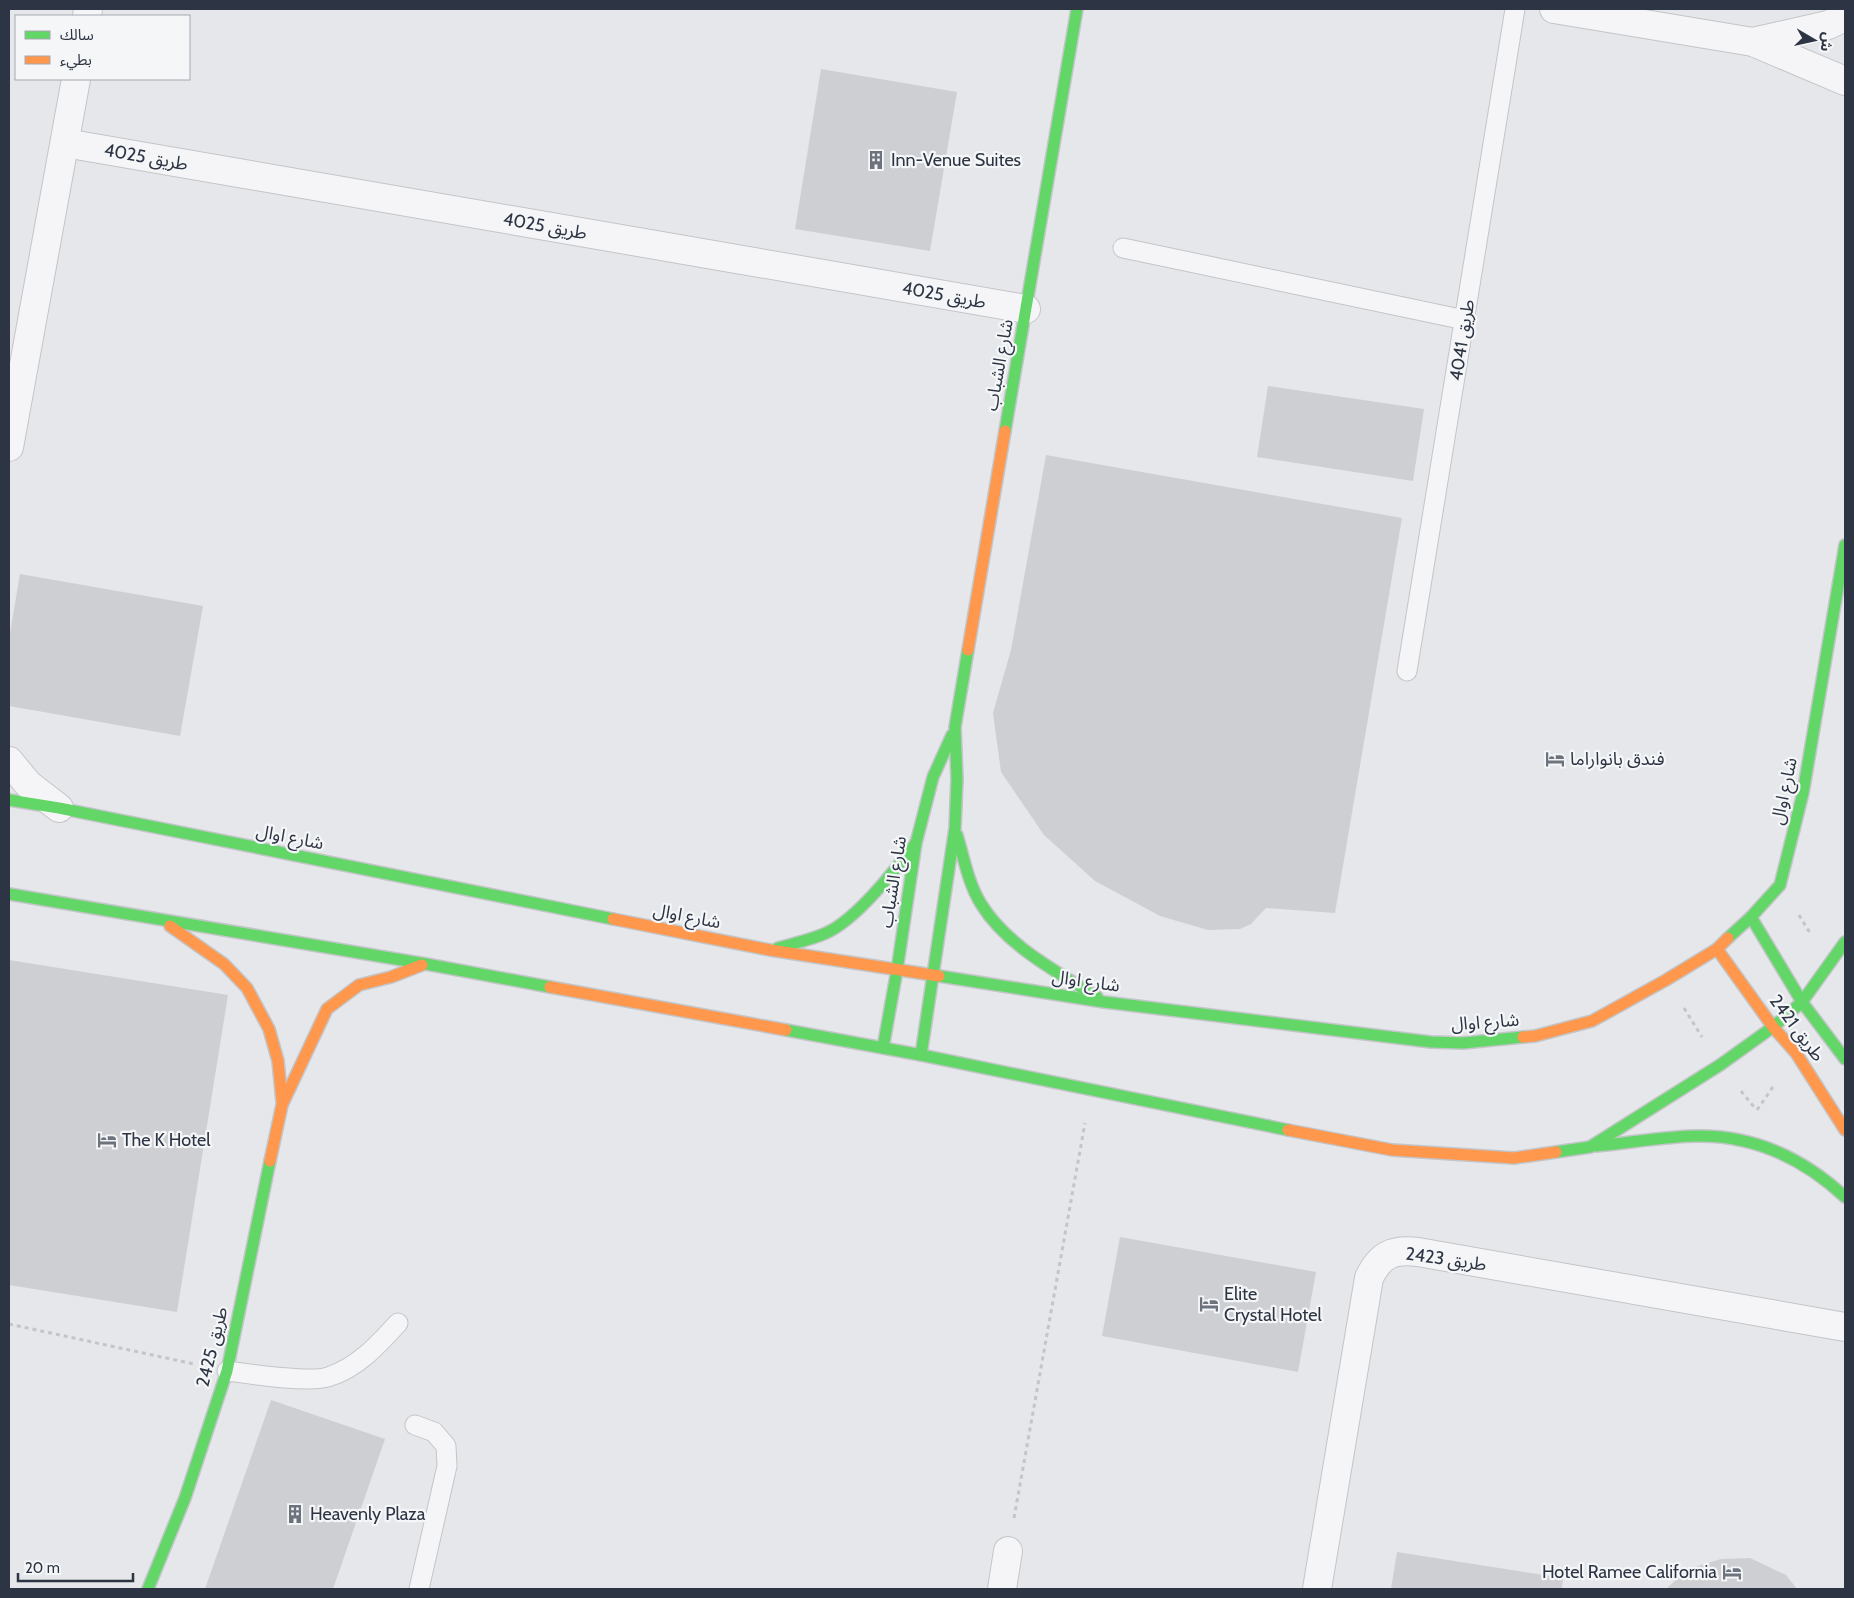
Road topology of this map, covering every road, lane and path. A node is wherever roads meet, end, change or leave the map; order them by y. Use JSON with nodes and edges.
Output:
{"nodes":[{"id":1,"x":1077,"y":9,"type":"edge"},
{"id":2,"x":1515,"y":9,"type":"edge"},
{"id":3,"x":1554,"y":9,"type":"edge"},
{"id":4,"x":1845,"y":16,"type":"edge"},
{"id":5,"x":1753,"y":42,"type":"junction"},
{"id":6,"x":76,"y":80,"type":"edge"},
{"id":7,"x":1845,"y":81,"type":"edge"},
{"id":8,"x":65,"y":143,"type":"junction"},
{"id":9,"x":1123,"y":248,"type":"dead end"},
{"id":10,"x":1026,"y":309,"type":"junction"},
{"id":11,"x":1465,"y":320,"type":"junction"},
{"id":12,"x":17,"y":361,"type":"edge"},
{"id":13,"x":9,"y":447,"type":"edge"},
{"id":14,"x":1845,"y":546,"type":"edge"},
{"id":15,"x":1407,"y":671,"type":"dead end"},
{"id":16,"x":955,"y":727,"type":"junction"},
{"id":17,"x":9,"y":761,"type":"edge"},
{"id":18,"x":9,"y":800,"type":"edge"},
{"id":19,"x":59,"y":808,"type":"junction"},
{"id":20,"x":955,"y":828,"type":"junction"},
{"id":21,"x":916,"y":843,"type":"junction"},
{"id":22,"x":9,"y":894,"type":"edge"},
{"id":23,"x":1751,"y":917,"type":"junction"},
{"id":24,"x":164,"y":921,"type":"junction"},
{"id":25,"x":1845,"y":942,"type":"edge"},
{"id":26,"x":1717,"y":949,"type":"junction"},
{"id":27,"x":770,"y":950,"type":"junction"},
{"id":28,"x":426,"y":964,"type":"junction"},
{"id":29,"x":897,"y":970,"type":"junction"},
{"id":30,"x":932,"y":975,"type":"junction"},
{"id":31,"x":1104,"y":1002,"type":"junction"},
{"id":32,"x":1802,"y":1002,"type":"junction"},
{"id":33,"x":1774,"y":1027,"type":"junction"},
{"id":34,"x":883,"y":1048,"type":"junction"},
{"id":35,"x":921,"y":1055,"type":"junction"},
{"id":36,"x":1845,"y":1059,"type":"edge"},
{"id":37,"x":282,"y":1104,"type":"junction"},
{"id":38,"x":1086,"y":1118,"type":"dead end"},
{"id":39,"x":1845,"y":1130,"type":"edge"},
{"id":40,"x":1590,"y":1147,"type":"junction"},
{"id":41,"x":1845,"y":1197,"type":"edge"},
{"id":42,"x":398,"y":1323,"type":"dead end"},
{"id":43,"x":9,"y":1324,"type":"edge"},
{"id":44,"x":1845,"y":1327,"type":"edge"},
{"id":45,"x":227,"y":1372,"type":"junction"},
{"id":46,"x":415,"y":1425,"type":"dead end"},
{"id":47,"x":1008,"y":1551,"type":"joint"},
{"id":48,"x":148,"y":1589,"type":"edge"},
{"id":49,"x":418,"y":1589,"type":"edge"},
{"id":50,"x":1002,"y":1589,"type":"edge"},
{"id":51,"x":1317,"y":1589,"type":"edge"}],
"edges":[{"from":1,"to":10,"type":"main road","name":"شارع الشباب"},
{"from":2,"to":11,"type":"lane","name":"طريق 4041"},
{"from":3,"to":5,"type":"street"},
{"from":4,"to":5,"type":"street"},
{"from":5,"to":7,"type":"street"},
{"from":6,"to":8,"type":"street"},
{"from":8,"to":10,"type":"street","name":"طريق 4025"},
{"from":8,"to":12,"type":"street"},
{"from":9,"to":11,"type":"lane"},
{"from":10,"to":16,"type":"main road","name":"شارع الشباب"},
{"from":11,"to":15,"type":"lane","name":"طريق 4041"},
{"from":12,"to":13,"type":"street"},
{"from":14,"to":23,"type":"main road","name":"شارع اوال"},
{"from":16,"to":20,"type":"main road","name":"شارع الشباب"},
{"from":16,"to":21,"type":"main road","name":"شارع الشباب"},
{"from":17,"to":19,"type":"street"},
{"from":18,"to":19,"type":"main road","name":"شارع اوال"},
{"from":19,"to":27,"type":"main road","name":"شارع اوال"},
{"from":20,"to":30,"type":"main road","name":"شارع الشباب"},
{"from":20,"to":31,"type":"main road"},
{"from":21,"to":27,"type":"main road"},
{"from":21,"to":29,"type":"main road","name":"شارع الشباب"},
{"from":22,"to":24,"type":"main road"},
{"from":23,"to":26,"type":"main road","name":"شارع اوال"},
{"from":23,"to":32,"type":"main road","name":"طريق 2421"},
{"from":24,"to":28,"type":"main road"},
{"from":24,"to":37,"type":"main road","name":"طريق 2425"},
{"from":25,"to":32,"type":"main road"},
{"from":26,"to":31,"type":"main road","name":"شارع اوال"},
{"from":26,"to":33,"type":"main road","name":"طريق 2421"},
{"from":27,"to":29,"type":"main road","name":"شارع اوال"},
{"from":28,"to":34,"type":"main road"},
{"from":28,"to":37,"type":"main road","name":"طريق 2425"},
{"from":29,"to":30,"type":"main road","name":"شارع اوال"},
{"from":29,"to":34,"type":"main road","name":"شارع الشباب"},
{"from":30,"to":31,"type":"main road","name":"شارع اوال"},
{"from":30,"to":35,"type":"main road","name":"شارع الشباب"},
{"from":32,"to":33,"type":"main road"},
{"from":32,"to":36,"type":"main road","name":"طريق 2421"},
{"from":33,"to":39,"type":"main road","name":"طريق 2421"},
{"from":33,"to":40,"type":"main road"},
{"from":34,"to":35,"type":"main road"},
{"from":35,"to":40,"type":"main road"},
{"from":37,"to":45,"type":"main road","name":"طريق 2425"},
{"from":38,"to":47,"type":"path"},
{"from":40,"to":41,"type":"main road"},
{"from":42,"to":45,"type":"lane"},
{"from":43,"to":45,"type":"path"},
{"from":44,"to":51,"type":"street","name":"طريق 2423"},
{"from":45,"to":48,"type":"main road","name":"طريق 2425"},
{"from":46,"to":49,"type":"lane"},
{"from":47,"to":50,"type":"street"}]}
